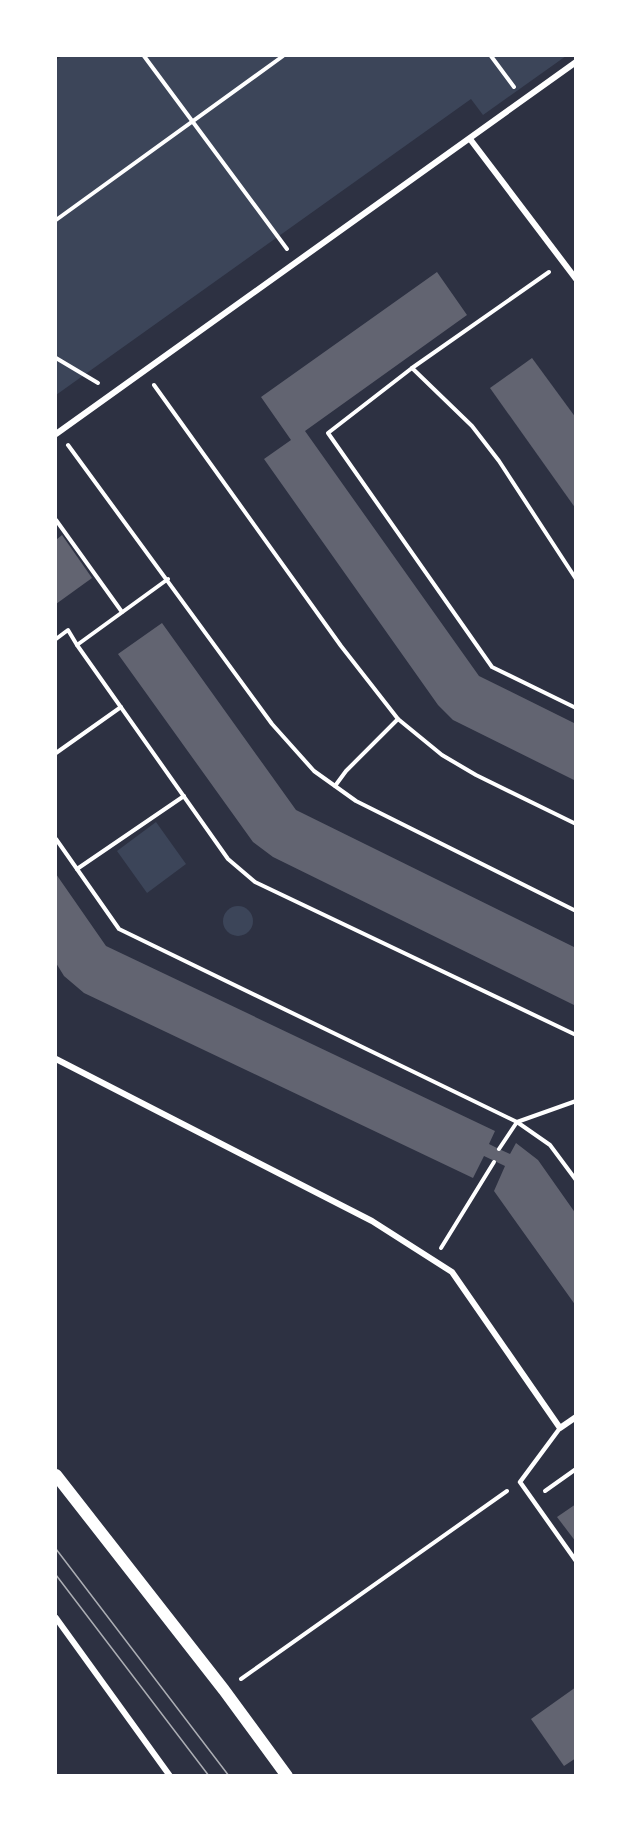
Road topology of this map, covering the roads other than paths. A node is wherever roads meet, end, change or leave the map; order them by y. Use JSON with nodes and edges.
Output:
{"nodes":[{"id":1,"x":576,"y":62,"type":"edge"},
{"id":2,"x":470,"y":139,"type":"junction"},
{"id":3,"x":576,"y":279,"type":"edge"},
{"id":4,"x":57,"y":433,"type":"edge"},
{"id":5,"x":56,"y":1059,"type":"edge"},
{"id":6,"x":576,"y":1417,"type":"edge"},
{"id":7,"x":560,"y":1428,"type":"junction"},
{"id":8,"x":56,"y":1475,"type":"edge"},
{"id":9,"x":576,"y":1561,"type":"edge"},
{"id":10,"x":56,"y":1618,"type":"edge"},
{"id":11,"x":170,"y":1776,"type":"edge"},
{"id":12,"x":287,"y":1776,"type":"edge"}],
"edges":[{"from":1,"to":2,"type":"street"},
{"from":2,"to":3,"type":"street"},
{"from":2,"to":4,"type":"street"},
{"from":5,"to":7,"type":"street"},
{"from":6,"to":7,"type":"street"},
{"from":7,"to":9,"type":"lane"},
{"from":8,"to":12,"type":"main road"},
{"from":10,"to":11,"type":"street"}]}
